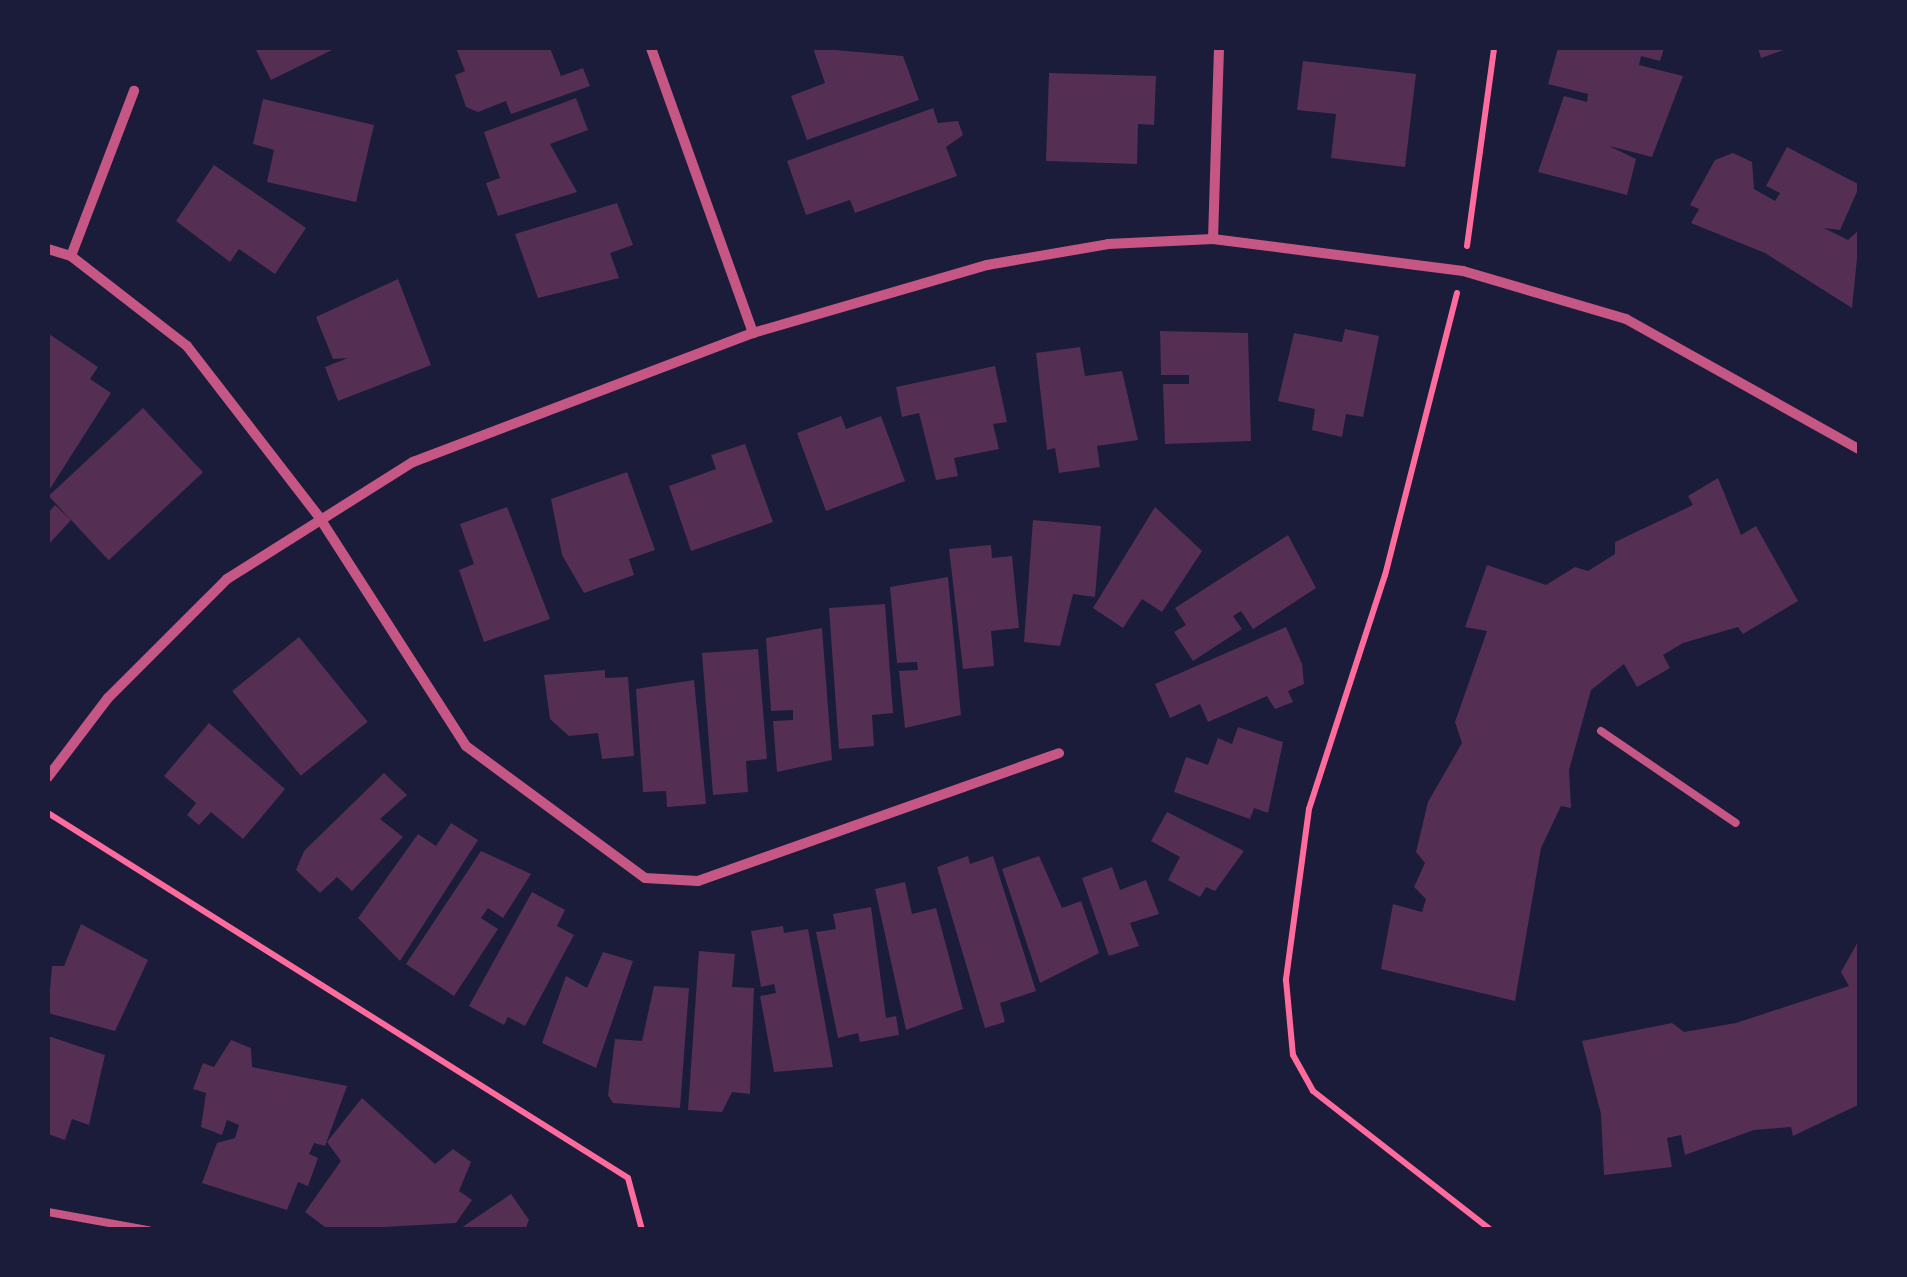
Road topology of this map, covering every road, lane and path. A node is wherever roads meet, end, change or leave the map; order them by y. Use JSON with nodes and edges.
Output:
{"nodes":[{"id":1,"x":651,"y":48,"type":"edge"},
{"id":2,"x":1220,"y":48,"type":"edge"},
{"id":3,"x":1494,"y":48,"type":"edge"},
{"id":4,"x":134,"y":91,"type":"dead end"},
{"id":5,"x":1470,"y":226,"type":"dead end"},
{"id":6,"x":1213,"y":239,"type":"junction"},
{"id":7,"x":48,"y":249,"type":"edge"},
{"id":8,"x":71,"y":256,"type":"junction"},
{"id":9,"x":1452,"y":314,"type":"dead end"},
{"id":10,"x":753,"y":333,"type":"junction"},
{"id":11,"x":1860,"y":450,"type":"edge"},
{"id":12,"x":319,"y":518,"type":"junction"},
{"id":13,"x":1601,"y":731,"type":"dead end"},
{"id":14,"x":1060,"y":754,"type":"dead end"},
{"id":15,"x":48,"y":777,"type":"edge"},
{"id":16,"x":48,"y":813,"type":"edge"},
{"id":17,"x":1736,"y":823,"type":"dead end"},
{"id":18,"x":48,"y":1212,"type":"edge"},
{"id":19,"x":148,"y":1230,"type":"edge"},
{"id":20,"x":642,"y":1230,"type":"edge"},
{"id":21,"x":1491,"y":1230,"type":"edge"}],
"edges":[{"from":1,"to":10,"type":"street"},
{"from":2,"to":6,"type":"street"},
{"from":3,"to":5,"type":"path"},
{"from":4,"to":8,"type":"street"},
{"from":6,"to":10,"type":"street"},
{"from":6,"to":11,"type":"street"},
{"from":7,"to":8,"type":"street"},
{"from":8,"to":12,"type":"street"},
{"from":9,"to":21,"type":"path"},
{"from":10,"to":12,"type":"street"},
{"from":12,"to":14,"type":"street"},
{"from":12,"to":15,"type":"street"},
{"from":13,"to":17,"type":"lane"},
{"from":16,"to":20,"type":"path"},
{"from":18,"to":19,"type":"lane"}]}
